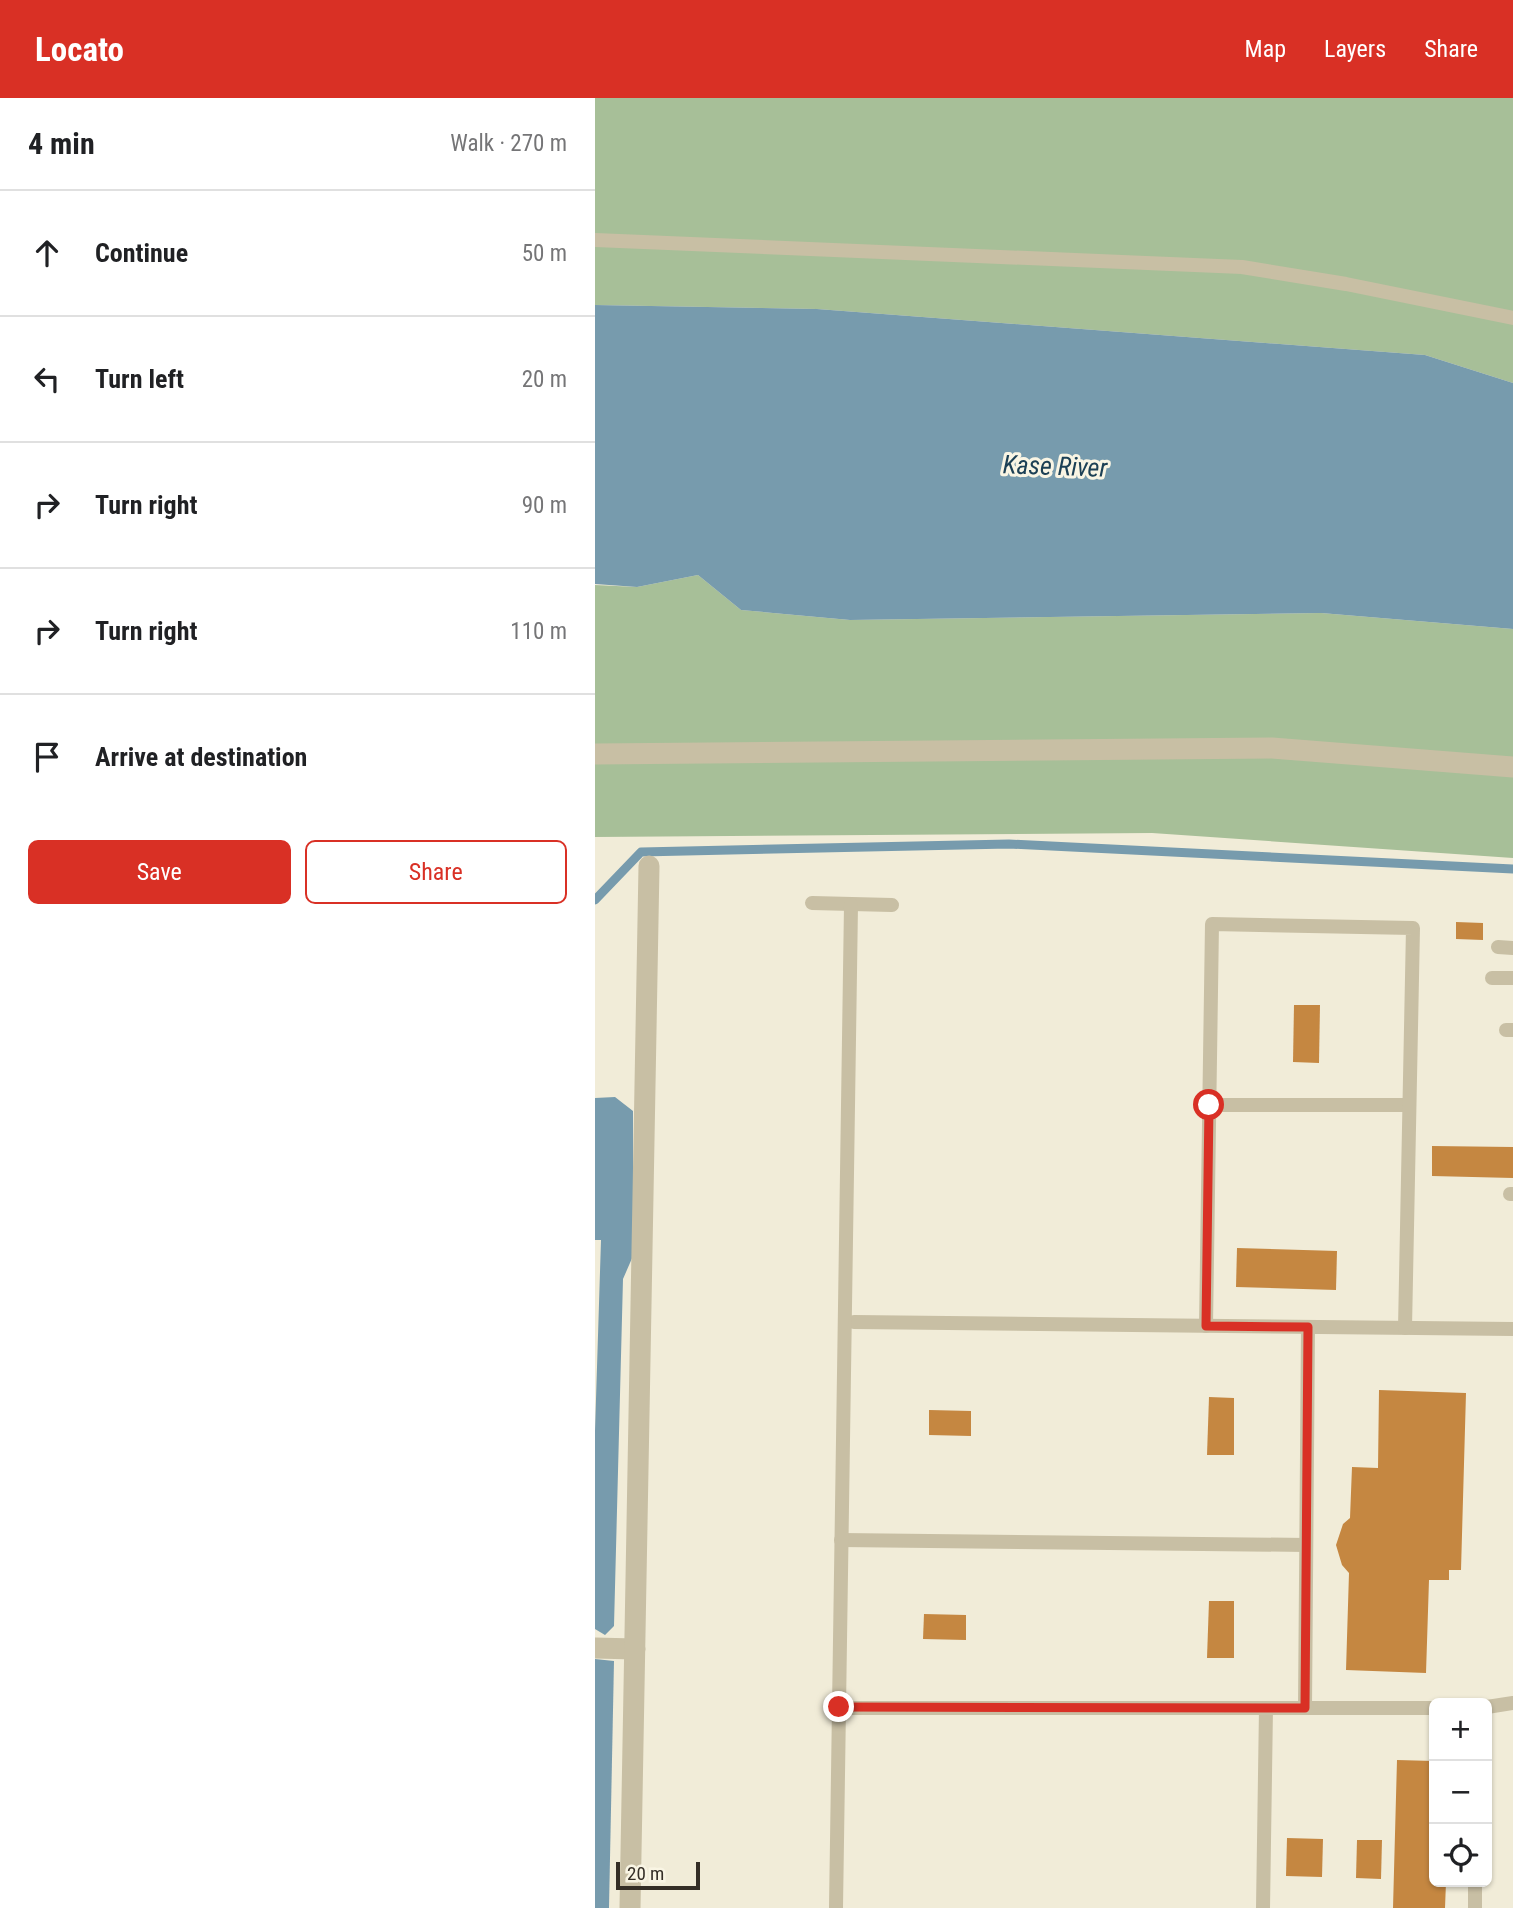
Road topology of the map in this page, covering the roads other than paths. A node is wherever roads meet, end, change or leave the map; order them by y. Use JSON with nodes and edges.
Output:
{"nodes":[{"id":1,"x":595,"y":240,"type":"edge"},
{"id":2,"x":1513,"y":318,"type":"edge"},
{"id":3,"x":595,"y":754,"type":"edge"},
{"id":4,"x":1513,"y":767,"type":"edge"},
{"id":5,"x":649,"y":866,"type":"dead end"},
{"id":6,"x":812,"y":903,"type":"dead end"},
{"id":7,"x":851,"y":905,"type":"junction"},
{"id":8,"x":892,"y":905,"type":"dead end"},
{"id":9,"x":1492,"y":978,"type":"dead end"},
{"id":10,"x":1513,"y":978,"type":"edge"},
{"id":11,"x":1209,"y":1105,"type":"junction"},
{"id":12,"x":1409,"y":1105,"type":"junction"},
{"id":13,"x":854,"y":1322,"type":"dead end"},
{"id":14,"x":1206,"y":1326,"type":"junction"},
{"id":15,"x":1308,"y":1327,"type":"junction"},
{"id":16,"x":1405,"y":1328,"type":"junction"},
{"id":17,"x":1513,"y":1329,"type":"edge"},
{"id":18,"x":841,"y":1540,"type":"junction"},
{"id":19,"x":1306,"y":1545,"type":"junction"},
{"id":20,"x":595,"y":1648,"type":"edge"},
{"id":21,"x":635,"y":1649,"type":"junction"},
{"id":22,"x":1513,"y":1703,"type":"edge"},
{"id":23,"x":1492,"y":1706,"type":"edge"},
{"id":24,"x":839,"y":1707,"type":"junction"},
{"id":25,"x":1266,"y":1708,"type":"junction"},
{"id":26,"x":1305,"y":1708,"type":"junction"},
{"id":27,"x":1429,"y":1708,"type":"edge"},
{"id":28,"x":1475,"y":1887,"type":"edge"},
{"id":29,"x":630,"y":1908,"type":"edge"},
{"id":30,"x":836,"y":1908,"type":"edge"},
{"id":31,"x":1263,"y":1908,"type":"edge"},
{"id":32,"x":1475,"y":1908,"type":"edge"}],
"edges":[{"from":1,"to":2,"type":"lane"},
{"from":3,"to":4,"type":"street"},
{"from":5,"to":21,"type":"street"},
{"from":6,"to":7,"type":"lane"},
{"from":7,"to":8,"type":"lane"},
{"from":7,"to":18,"type":"lane"},
{"from":9,"to":10,"type":"lane"},
{"from":11,"to":12,"type":"lane"},
{"from":11,"to":12,"type":"lane"},
{"from":11,"to":14,"type":"lane"},
{"from":12,"to":16,"type":"lane"},
{"from":13,"to":14,"type":"lane"},
{"from":14,"to":15,"type":"lane"},
{"from":15,"to":16,"type":"lane"},
{"from":15,"to":19,"type":"lane"},
{"from":16,"to":17,"type":"lane"},
{"from":18,"to":19,"type":"lane"},
{"from":18,"to":24,"type":"lane"},
{"from":19,"to":26,"type":"lane"},
{"from":20,"to":21,"type":"street"},
{"from":21,"to":29,"type":"street"},
{"from":22,"to":23,"type":"lane"},
{"from":24,"to":25,"type":"lane"},
{"from":24,"to":30,"type":"lane"},
{"from":25,"to":26,"type":"lane"},
{"from":25,"to":31,"type":"lane"},
{"from":26,"to":27,"type":"lane"},
{"from":28,"to":32,"type":"lane"}]}
